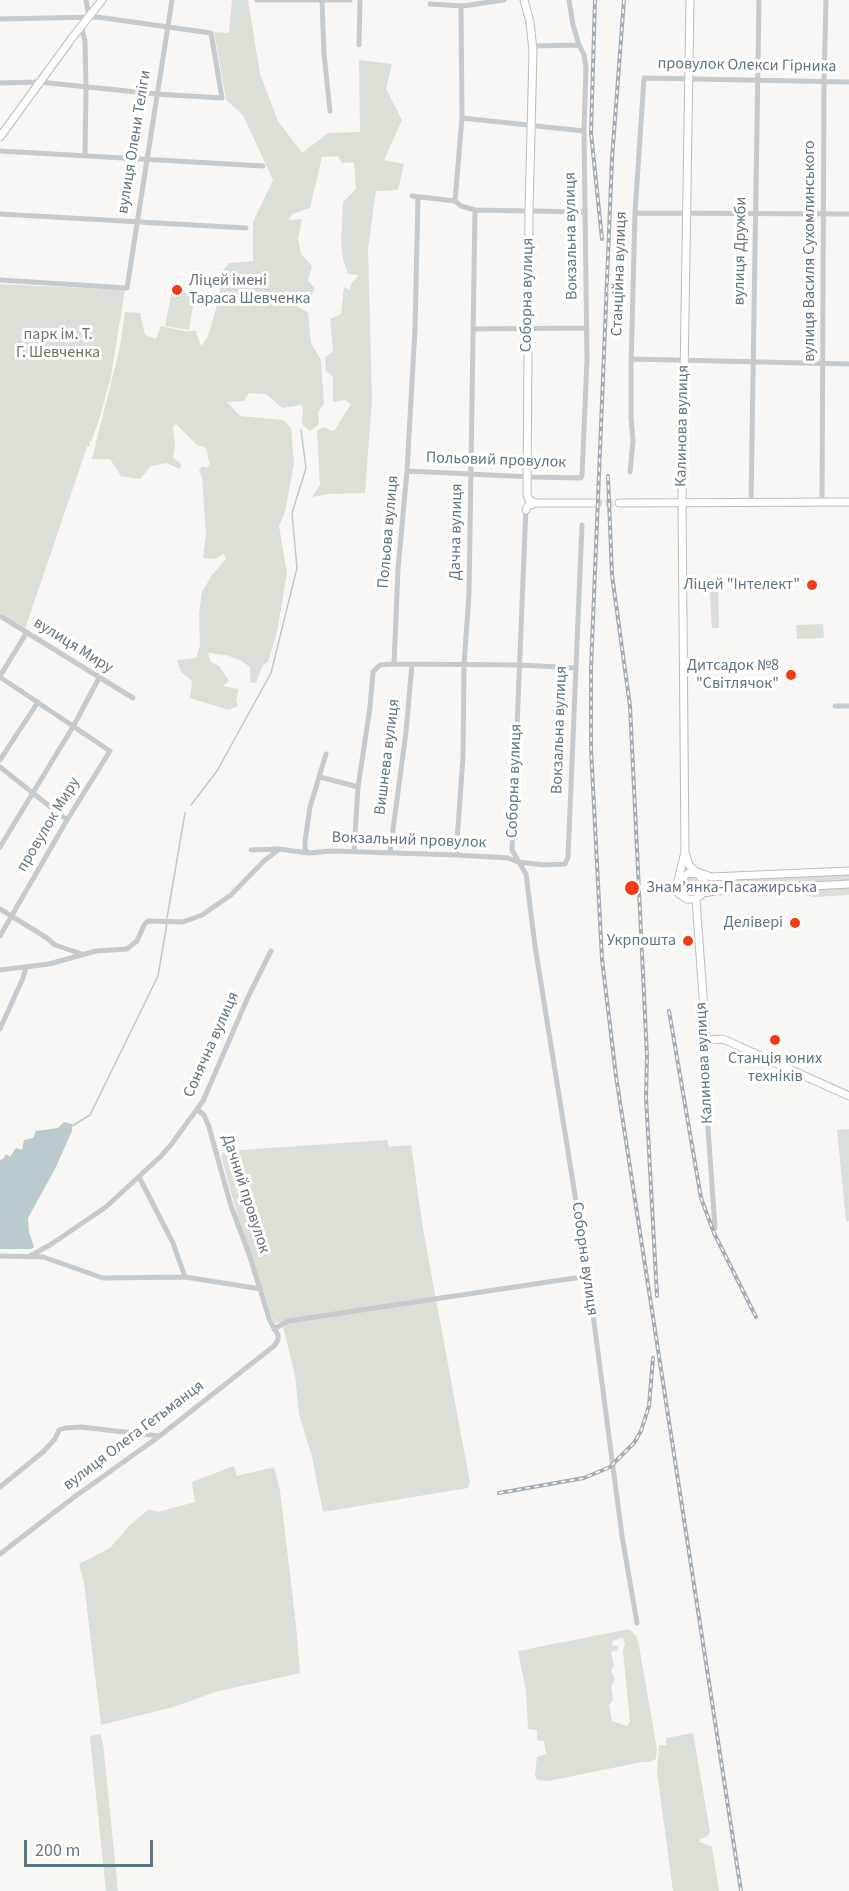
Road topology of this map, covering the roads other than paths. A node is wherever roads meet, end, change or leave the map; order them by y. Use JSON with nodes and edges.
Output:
{"nodes":[{"id":1,"x":86,"y":0,"type":"edge"},
{"id":2,"x":102,"y":0,"type":"edge"},
{"id":3,"x":172,"y":0,"type":"edge"},
{"id":4,"x":257,"y":0,"type":"edge"},
{"id":5,"x":350,"y":0,"type":"edge"},
{"id":6,"x":360,"y":0,"type":"edge"},
{"id":7,"x":504,"y":0,"type":"edge"},
{"id":8,"x":524,"y":0,"type":"edge"},
{"id":9,"x":569,"y":0,"type":"edge"},
{"id":10,"x":690,"y":0,"type":"edge"},
{"id":11,"x":759,"y":0,"type":"edge"},
{"id":12,"x":826,"y":0,"type":"edge"},
{"id":13,"x":322,"y":1,"type":"edge"},
{"id":14,"x":430,"y":4,"type":"dead end"},
{"id":15,"x":461,"y":6,"type":"junction"},
{"id":16,"x":89,"y":17,"type":"junction"},
{"id":17,"x":0,"y":19,"type":"edge"},
{"id":18,"x":81,"y":26,"type":"junction"},
{"id":19,"x":168,"y":26,"type":"junction"},
{"id":20,"x":359,"y":45,"type":"dead end"},
{"id":21,"x":579,"y":45,"type":"junction"},
{"id":22,"x":533,"y":46,"type":"junction"},
{"id":23,"x":688,"y":77,"type":"junction"},
{"id":24,"x":644,"y":78,"type":"joint"},
{"id":25,"x":757,"y":80,"type":"junction"},
{"id":26,"x":824,"y":81,"type":"junction"},
{"id":27,"x":39,"y":82,"type":"junction"},
{"id":28,"x":849,"y":82,"type":"edge"},
{"id":29,"x":0,"y":83,"type":"edge"},
{"id":30,"x":87,"y":87,"type":"junction"},
{"id":31,"x":156,"y":94,"type":"junction"},
{"id":32,"x":330,"y":111,"type":"dead end"},
{"id":33,"x":462,"y":118,"type":"junction"},
{"id":34,"x":530,"y":127,"type":"junction"},
{"id":35,"x":584,"y":131,"type":"junction"},
{"id":36,"x":0,"y":137,"type":"edge"},
{"id":37,"x":0,"y":151,"type":"edge"},
{"id":38,"x":85,"y":155,"type":"junction"},
{"id":39,"x":146,"y":158,"type":"junction"},
{"id":40,"x":263,"y":166,"type":"dead end"},
{"id":41,"x":454,"y":201,"type":"junction"},
{"id":42,"x":475,"y":210,"type":"junction"},
{"id":43,"x":529,"y":212,"type":"junction"},
{"id":44,"x":585,"y":212,"type":"junction"},
{"id":45,"x":635,"y":213,"type":"junction"},
{"id":46,"x":686,"y":213,"type":"junction"},
{"id":47,"x":755,"y":213,"type":"junction"},
{"id":48,"x":0,"y":214,"type":"edge"},
{"id":49,"x":824,"y":214,"type":"junction"},
{"id":50,"x":849,"y":214,"type":"edge"},
{"id":51,"x":136,"y":222,"type":"junction"},
{"id":52,"x":246,"y":228,"type":"dead end"},
{"id":53,"x":0,"y":280,"type":"edge"},
{"id":54,"x":586,"y":328,"type":"junction"},
{"id":55,"x":473,"y":329,"type":"junction"},
{"id":56,"x":527,"y":329,"type":"junction"},
{"id":57,"x":631,"y":359,"type":"junction"},
{"id":58,"x":684,"y":361,"type":"junction"},
{"id":59,"x":753,"y":363,"type":"junction"},
{"id":60,"x":823,"y":363,"type":"junction"},
{"id":61,"x":849,"y":364,"type":"edge"},
{"id":62,"x":407,"y":471,"type":"junction"},
{"id":63,"x":630,"y":472,"type":"dead end"},
{"id":64,"x":471,"y":474,"type":"junction"},
{"id":65,"x":582,"y":475,"type":"joint"},
{"id":66,"x":527,"y":477,"type":"junction"},
{"id":67,"x":527,"y":495,"type":"junction"},
{"id":68,"x":822,"y":502,"type":"junction"},
{"id":69,"x":849,"y":502,"type":"edge"},
{"id":70,"x":536,"y":503,"type":"junction"},
{"id":71,"x":595,"y":503,"type":"tunnel mouth"},
{"id":72,"x":619,"y":503,"type":"tunnel mouth"},
{"id":73,"x":682,"y":503,"type":"junction"},
{"id":74,"x":751,"y":503,"type":"junction"},
{"id":75,"x":526,"y":510,"type":"junction"},
{"id":76,"x":582,"y":525,"type":"dead end"},
{"id":77,"x":0,"y":616,"type":"edge"},
{"id":78,"x":27,"y":632,"type":"junction"},
{"id":79,"x":394,"y":664,"type":"junction"},
{"id":80,"x":411,"y":664,"type":"junction"},
{"id":81,"x":464,"y":665,"type":"junction"},
{"id":82,"x":520,"y":665,"type":"junction"},
{"id":83,"x":576,"y":668,"type":"junction"},
{"id":84,"x":0,"y":676,"type":"edge"},
{"id":85,"x":99,"y":678,"type":"junction"},
{"id":86,"x":133,"y":698,"type":"dead end"},
{"id":87,"x":38,"y":702,"type":"junction"},
{"id":88,"x":835,"y":706,"type":"dead end"},
{"id":89,"x":849,"y":706,"type":"edge"},
{"id":90,"x":74,"y":724,"type":"junction"},
{"id":91,"x":327,"y":754,"type":"dead end"},
{"id":92,"x":0,"y":760,"type":"edge"},
{"id":93,"x":0,"y":767,"type":"edge"},
{"id":94,"x":320,"y":777,"type":"junction"},
{"id":95,"x":358,"y":787,"type":"junction"},
{"id":96,"x":32,"y":792,"type":"junction"},
{"id":97,"x":67,"y":820,"type":"junction"},
{"id":98,"x":0,"y":847,"type":"edge"},
{"id":99,"x":279,"y":849,"type":"junction"},
{"id":100,"x":251,"y":850,"type":"dead end"},
{"id":101,"x":354,"y":851,"type":"junction"},
{"id":102,"x":390,"y":852,"type":"junction"},
{"id":103,"x":685,"y":852,"type":"junction"},
{"id":104,"x":308,"y":853,"type":"junction"},
{"id":105,"x":456,"y":855,"type":"junction"},
{"id":106,"x":518,"y":862,"type":"junction"},
{"id":107,"x":565,"y":864,"type":"joint"},
{"id":108,"x":849,"y":871,"type":"edge"},
{"id":109,"x":698,"y":873,"type":"junction"},
{"id":110,"x":679,"y":880,"type":"junction"},
{"id":111,"x":849,"y":884,"type":"edge"},
{"id":112,"x":700,"y":896,"type":"junction"},
{"id":113,"x":0,"y":909,"type":"edge"},
{"id":114,"x":11,"y":916,"type":"junction"},
{"id":115,"x":0,"y":936,"type":"edge"},
{"id":116,"x":271,"y":951,"type":"dead end"},
{"id":117,"x":83,"y":954,"type":"junction"},
{"id":118,"x":26,"y":967,"type":"junction"},
{"id":119,"x":0,"y":970,"type":"edge"},
{"id":120,"x":0,"y":1029,"type":"edge"},
{"id":121,"x":704,"y":1033,"type":"junction"},
{"id":122,"x":849,"y":1096,"type":"edge"},
{"id":123,"x":198,"y":1110,"type":"junction"},
{"id":124,"x":139,"y":1177,"type":"junction"},
{"id":125,"x":715,"y":1228,"type":"dead end"},
{"id":126,"x":0,"y":1256,"type":"edge"},
{"id":127,"x":30,"y":1256,"type":"junction"},
{"id":128,"x":588,"y":1276,"type":"junction"},
{"id":129,"x":185,"y":1277,"type":"junction"},
{"id":130,"x":261,"y":1289,"type":"junction"},
{"id":131,"x":274,"y":1329,"type":"junction"},
{"id":132,"x":278,"y":1335,"type":"joint"},
{"id":133,"x":159,"y":1436,"type":"junction"},
{"id":134,"x":0,"y":1487,"type":"edge"},
{"id":135,"x":0,"y":1554,"type":"edge"},
{"id":136,"x":637,"y":1623,"type":"dead end"}],
"edges":[{"from":1,"to":16,"type":"street"},
{"from":2,"to":16,"type":"street"},
{"from":3,"to":19,"type":"street","name":"вулиця Олени Теліги"},
{"from":4,"to":13,"type":"street"},
{"from":5,"to":13,"type":"street"},
{"from":6,"to":20,"type":"street"},
{"from":7,"to":15,"type":"street"},
{"from":8,"to":22,"type":"street","name":"Соборна вулиця"},
{"from":9,"to":21,"type":"street","name":"Вокзальна вулиця"},
{"from":10,"to":23,"type":"street","name":"Калинова вулиця"},
{"from":11,"to":25,"type":"street","name":"вулиця Дружби"},
{"from":12,"to":26,"type":"street","name":"вулиця Василя Сухомлинського"},
{"from":13,"to":32,"type":"street"},
{"from":14,"to":15,"type":"street"},
{"from":15,"to":33,"type":"street"},
{"from":16,"to":17,"type":"street"},
{"from":16,"to":18,"type":"street"},
{"from":16,"to":19,"type":"street"},
{"from":18,"to":27,"type":"street"},
{"from":18,"to":30,"type":"street"},
{"from":19,"to":31,"type":"street","name":"вулиця Олени Теліги"},
{"from":19,"to":31,"type":"street"},
{"from":21,"to":22,"type":"street"},
{"from":21,"to":35,"type":"street","name":"Вокзальна вулиця"},
{"from":22,"to":34,"type":"street","name":"Соборна вулиця"},
{"from":23,"to":24,"type":"street","name":"провулок Олекси Гірника"},
{"from":23,"to":25,"type":"street","name":"провулок Олекси Гірника"},
{"from":23,"to":46,"type":"street","name":"Калинова вулиця"},
{"from":24,"to":45,"type":"street","name":"Станційна вулиця"},
{"from":25,"to":26,"type":"street","name":"провулок Олекси Гірника"},
{"from":25,"to":47,"type":"street","name":"вулиця Дружби"},
{"from":26,"to":28,"type":"street","name":"провулок Олекси Гірника"},
{"from":26,"to":49,"type":"street","name":"вулиця Василя Сухомлинського"},
{"from":27,"to":29,"type":"street"},
{"from":27,"to":30,"type":"street"},
{"from":27,"to":36,"type":"street"},
{"from":30,"to":31,"type":"street"},
{"from":30,"to":38,"type":"street"},
{"from":31,"to":39,"type":"street","name":"вулиця Олени Теліги"},
{"from":33,"to":34,"type":"street"},
{"from":33,"to":41,"type":"street"},
{"from":34,"to":35,"type":"street"},
{"from":34,"to":43,"type":"street","name":"Соборна вулиця"},
{"from":35,"to":44,"type":"street","name":"Вокзальна вулиця"},
{"from":37,"to":38,"type":"street"},
{"from":38,"to":39,"type":"street"},
{"from":39,"to":40,"type":"street"},
{"from":39,"to":51,"type":"street","name":"вулиця Олени Теліги"},
{"from":41,"to":42,"type":"street"},
{"from":41,"to":62,"type":"street","name":"Польова вулиця"},
{"from":42,"to":43,"type":"street"},
{"from":42,"to":55,"type":"street","name":"Дачна вулиця"},
{"from":43,"to":44,"type":"street"},
{"from":43,"to":56,"type":"street","name":"Соборна вулиця"},
{"from":44,"to":54,"type":"street","name":"Вокзальна вулиця"},
{"from":45,"to":46,"type":"street"},
{"from":45,"to":57,"type":"street","name":"Станційна вулиця"},
{"from":46,"to":47,"type":"street"},
{"from":46,"to":58,"type":"street","name":"Калинова вулиця"},
{"from":47,"to":49,"type":"street"},
{"from":47,"to":59,"type":"street","name":"вулиця Дружби"},
{"from":48,"to":51,"type":"street"},
{"from":49,"to":50,"type":"street"},
{"from":49,"to":60,"type":"street","name":"вулиця Василя Сухомлинського"},
{"from":51,"to":52,"type":"street"},
{"from":51,"to":53,"type":"street","name":"вулиця Олени Теліги"},
{"from":54,"to":56,"type":"street"},
{"from":54,"to":65,"type":"street","name":"Вокзальна вулиця"},
{"from":55,"to":56,"type":"street"},
{"from":55,"to":64,"type":"street","name":"Дачна вулиця"},
{"from":56,"to":66,"type":"street","name":"Соборна вулиця"},
{"from":57,"to":58,"type":"street"},
{"from":57,"to":63,"type":"street","name":"Станційна вулиця"},
{"from":58,"to":59,"type":"street"},
{"from":58,"to":73,"type":"street","name":"Калинова вулиця"},
{"from":59,"to":60,"type":"street"},
{"from":59,"to":74,"type":"street","name":"вулиця Дружби"},
{"from":60,"to":61,"type":"street"},
{"from":60,"to":68,"type":"street","name":"вулиця Василя Сухомлинського"},
{"from":62,"to":64,"type":"street","name":"Польовий провулок"},
{"from":62,"to":79,"type":"street","name":"Польова вулиця"},
{"from":64,"to":66,"type":"street","name":"Польовий провулок"},
{"from":64,"to":81,"type":"street","name":"Дачна вулиця"},
{"from":65,"to":66,"type":"street","name":"Польовий провулок"},
{"from":66,"to":67,"type":"street","name":"Соборна вулиця"},
{"from":67,"to":70,"type":"street"},
{"from":67,"to":75,"type":"street","name":"Соборна вулиця"},
{"from":68,"to":69,"type":"street"},
{"from":68,"to":74,"type":"street"},
{"from":70,"to":71,"type":"street"},
{"from":70,"to":75,"type":"street"},
{"from":72,"to":73,"type":"street"},
{"from":73,"to":74,"type":"street"},
{"from":73,"to":103,"type":"street","name":"Калинова вулиця"},
{"from":75,"to":82,"type":"street","name":"Соборна вулиця"},
{"from":76,"to":83,"type":"street","name":"Вокзальна вулиця"},
{"from":77,"to":78,"type":"street","name":"вулиця Миру"},
{"from":78,"to":84,"type":"street"},
{"from":78,"to":85,"type":"street","name":"вулиця Миру"},
{"from":79,"to":80,"type":"street"},
{"from":79,"to":95,"type":"street"},
{"from":80,"to":81,"type":"street"},
{"from":80,"to":102,"type":"street","name":"Вишнева вулиця"},
{"from":81,"to":82,"type":"street"},
{"from":81,"to":105,"type":"street","name":"Дачна вулиця"},
{"from":82,"to":83,"type":"street"},
{"from":82,"to":106,"type":"street","name":"Соборна вулиця"},
{"from":83,"to":107,"type":"street","name":"Вокзальна вулиця"},
{"from":84,"to":87,"type":"street"},
{"from":85,"to":86,"type":"street","name":"вулиця Миру"},
{"from":85,"to":90,"type":"street"},
{"from":87,"to":90,"type":"street"},
{"from":87,"to":92,"type":"street"},
{"from":88,"to":89,"type":"street"},
{"from":90,"to":96,"type":"street"},
{"from":90,"to":97,"type":"street","name":"провулок Миру"},
{"from":91,"to":94,"type":"street"},
{"from":93,"to":96,"type":"street"},
{"from":94,"to":95,"type":"street"},
{"from":94,"to":104,"type":"street"},
{"from":95,"to":101,"type":"street"},
{"from":96,"to":97,"type":"street"},
{"from":96,"to":98,"type":"street"},
{"from":97,"to":114,"type":"street","name":"провулок Миру"},
{"from":99,"to":100,"type":"street","name":"Вокзальний провулок"},
{"from":99,"to":104,"type":"street","name":"Вокзальний провулок"},
{"from":99,"to":117,"type":"street"},
{"from":101,"to":102,"type":"street","name":"Вокзальний провулок"},
{"from":101,"to":104,"type":"street","name":"Вокзальний провулок"},
{"from":102,"to":105,"type":"street","name":"Вокзальний провулок"},
{"from":103,"to":109,"type":"street"},
{"from":103,"to":110,"type":"street","name":"Калинова вулиця"},
{"from":105,"to":106,"type":"street","name":"Вокзальний провулок"},
{"from":106,"to":107,"type":"street","name":"Вокзальний провулок"},
{"from":106,"to":128,"type":"street","name":"Соборна вулиця"},
{"from":108,"to":109,"type":"street"},
{"from":109,"to":110,"type":"street"},
{"from":109,"to":112,"type":"street"},
{"from":110,"to":112,"type":"street"},
{"from":111,"to":112,"type":"street"},
{"from":112,"to":121,"type":"street","name":"Калинова вулиця"},
{"from":113,"to":114,"type":"street"},
{"from":114,"to":115,"type":"street","name":"провулок Миру"},
{"from":114,"to":117,"type":"street"},
{"from":116,"to":123,"type":"street","name":"Сонячна вулиця"},
{"from":117,"to":118,"type":"street"},
{"from":118,"to":119,"type":"street"},
{"from":118,"to":120,"type":"street"},
{"from":121,"to":122,"type":"street"},
{"from":121,"to":125,"type":"street","name":"Калинова вулиця"},
{"from":123,"to":124,"type":"street","name":"Сонячна вулиця"},
{"from":123,"to":130,"type":"street","name":"Дачний провулок"},
{"from":124,"to":127,"type":"street","name":"Сонячна вулиця"},
{"from":124,"to":129,"type":"street"},
{"from":126,"to":127,"type":"street"},
{"from":127,"to":129,"type":"street"},
{"from":128,"to":131,"type":"street"},
{"from":128,"to":136,"type":"street","name":"Соборна вулиця"},
{"from":129,"to":130,"type":"street"},
{"from":130,"to":131,"type":"street","name":"Дачний провулок"},
{"from":131,"to":132,"type":"street","name":"Дачний провулок"},
{"from":132,"to":133,"type":"street","name":"вулиця Олега Гетьманця"},
{"from":133,"to":134,"type":"street"},
{"from":133,"to":135,"type":"street","name":"вулиця Олега Гетьманця"}]}
